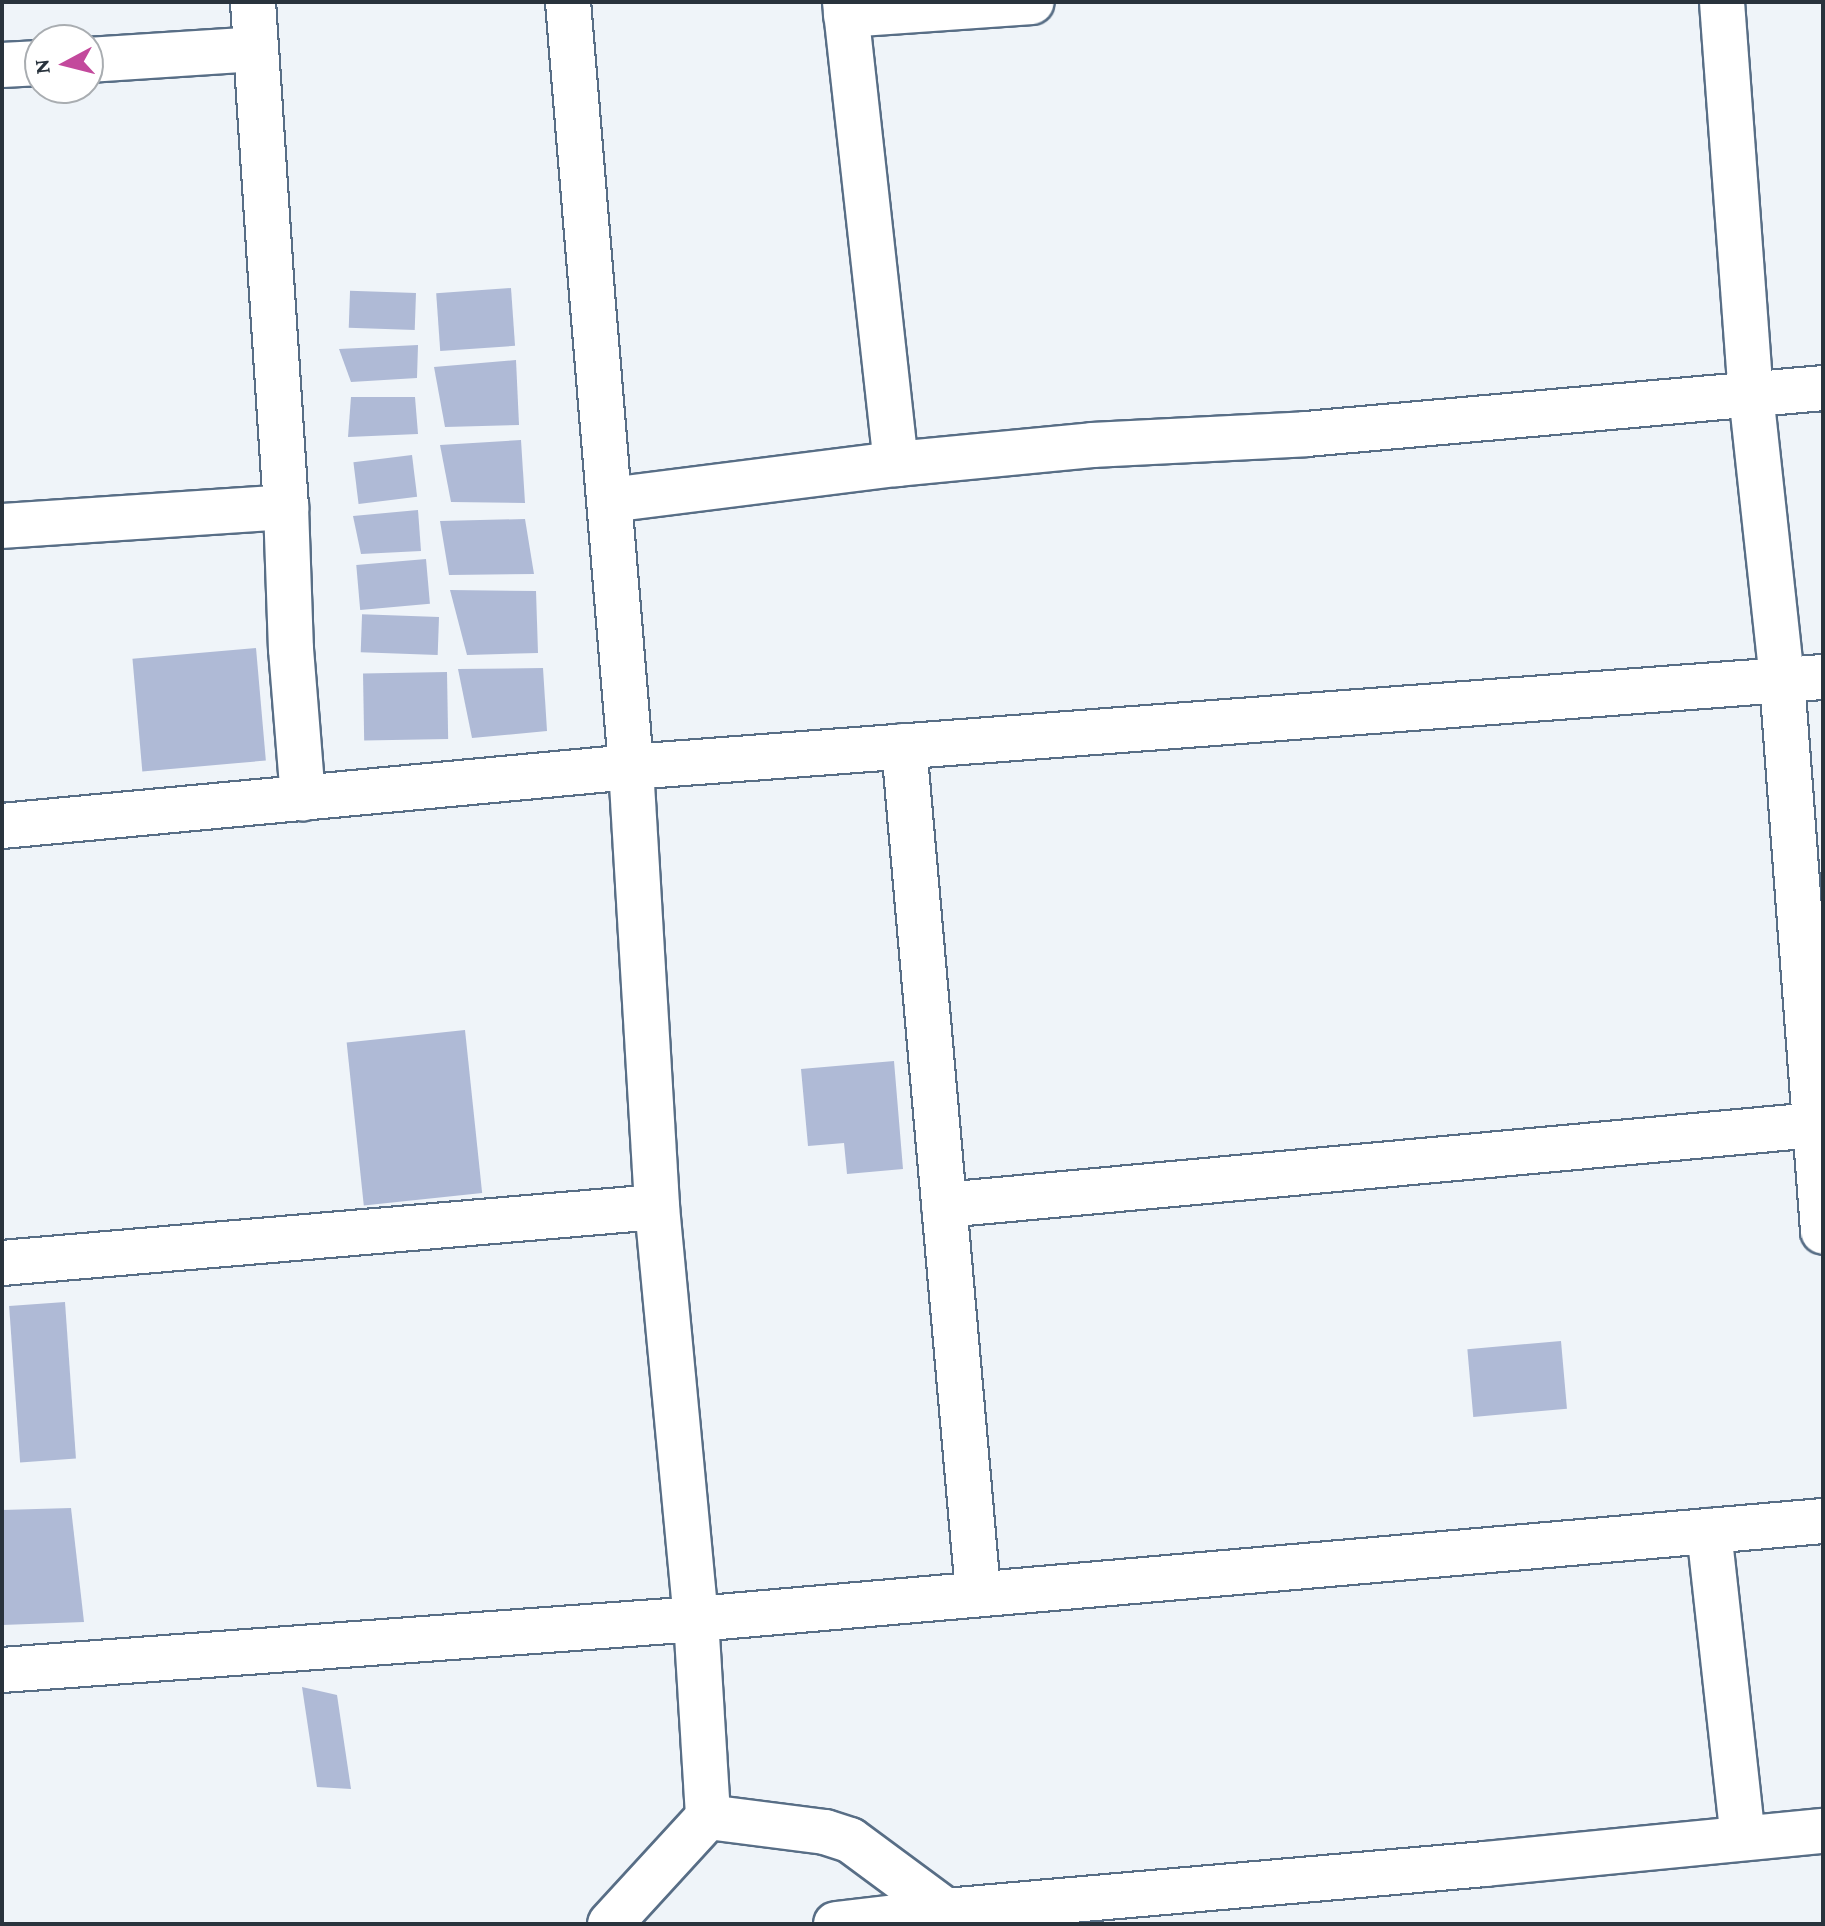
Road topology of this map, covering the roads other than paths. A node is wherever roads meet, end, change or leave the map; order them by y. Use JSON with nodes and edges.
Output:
{"nodes":[{"id":1,"x":253,"y":2,"type":"edge"},
{"id":2,"x":568,"y":2,"type":"edge"},
{"id":3,"x":1032,"y":2,"type":"edge"},
{"id":4,"x":1722,"y":2,"type":"edge"},
{"id":5,"x":846,"y":9,"type":"edge"},
{"id":6,"x":256,"y":49,"type":"junction"},
{"id":7,"x":104,"y":59,"type":"edge"},
{"id":8,"x":24,"y":64,"type":"edge"},
{"id":9,"x":2,"y":65,"type":"edge"},
{"id":10,"x":1823,"y":388,"type":"edge"},
{"id":11,"x":1751,"y":394,"type":"junction"},
{"id":12,"x":896,"y":464,"type":"junction"},
{"id":13,"x":610,"y":500,"type":"junction"},
{"id":14,"x":286,"y":507,"type":"junction"},
{"id":15,"x":2,"y":526,"type":"edge"},
{"id":16,"x":1802,"y":679,"type":"edge"},
{"id":17,"x":904,"y":746,"type":"junction"},
{"id":18,"x":631,"y":767,"type":"junction"},
{"id":19,"x":303,"y":799,"type":"junction"},
{"id":20,"x":2,"y":826,"type":"edge"},
{"id":21,"x":1815,"y":1125,"type":"junction"},
{"id":22,"x":944,"y":1205,"type":"junction"},
{"id":23,"x":657,"y":1207,"type":"junction"},
{"id":24,"x":1823,"y":1231,"type":"edge"},
{"id":25,"x":2,"y":1263,"type":"edge"},
{"id":26,"x":1823,"y":1521,"type":"edge"},
{"id":27,"x":1709,"y":1531,"type":"junction"},
{"id":28,"x":978,"y":1592,"type":"junction"},
{"id":29,"x":696,"y":1619,"type":"junction"},
{"id":30,"x":2,"y":1670,"type":"edge"},
{"id":31,"x":708,"y":1817,"type":"junction"},
{"id":32,"x":1823,"y":1831,"type":"edge"},
{"id":33,"x":1743,"y":1837,"type":"junction"},
{"id":34,"x":946,"y":1911,"type":"junction"},
{"id":35,"x":610,"y":1924,"type":"edge"},
{"id":36,"x":836,"y":1924,"type":"edge"}],
"edges":[{"from":1,"to":6,"type":"street"},
{"from":2,"to":13,"type":"street"},
{"from":3,"to":5,"type":"street"},
{"from":4,"to":11,"type":"street"},
{"from":5,"to":12,"type":"street"},
{"from":6,"to":7,"type":"street"},
{"from":6,"to":14,"type":"street"},
{"from":8,"to":9,"type":"street"},
{"from":10,"to":11,"type":"street"},
{"from":11,"to":12,"type":"street"},
{"from":11,"to":16,"type":"street"},
{"from":12,"to":13,"type":"street"},
{"from":13,"to":18,"type":"street"},
{"from":14,"to":15,"type":"street"},
{"from":14,"to":19,"type":"street"},
{"from":16,"to":17,"type":"street"},
{"from":16,"to":21,"type":"street"},
{"from":17,"to":18,"type":"street"},
{"from":17,"to":22,"type":"street"},
{"from":18,"to":19,"type":"street"},
{"from":18,"to":23,"type":"street"},
{"from":19,"to":20,"type":"street"},
{"from":21,"to":22,"type":"street"},
{"from":21,"to":24,"type":"street"},
{"from":22,"to":28,"type":"street"},
{"from":23,"to":25,"type":"street"},
{"from":23,"to":29,"type":"street"},
{"from":26,"to":27,"type":"street"},
{"from":27,"to":28,"type":"street"},
{"from":27,"to":33,"type":"street"},
{"from":28,"to":29,"type":"street"},
{"from":29,"to":30,"type":"street"},
{"from":29,"to":31,"type":"street"},
{"from":31,"to":34,"type":"street"},
{"from":31,"to":35,"type":"street"},
{"from":32,"to":33,"type":"street"},
{"from":33,"to":34,"type":"street"},
{"from":34,"to":36,"type":"street"}]}
